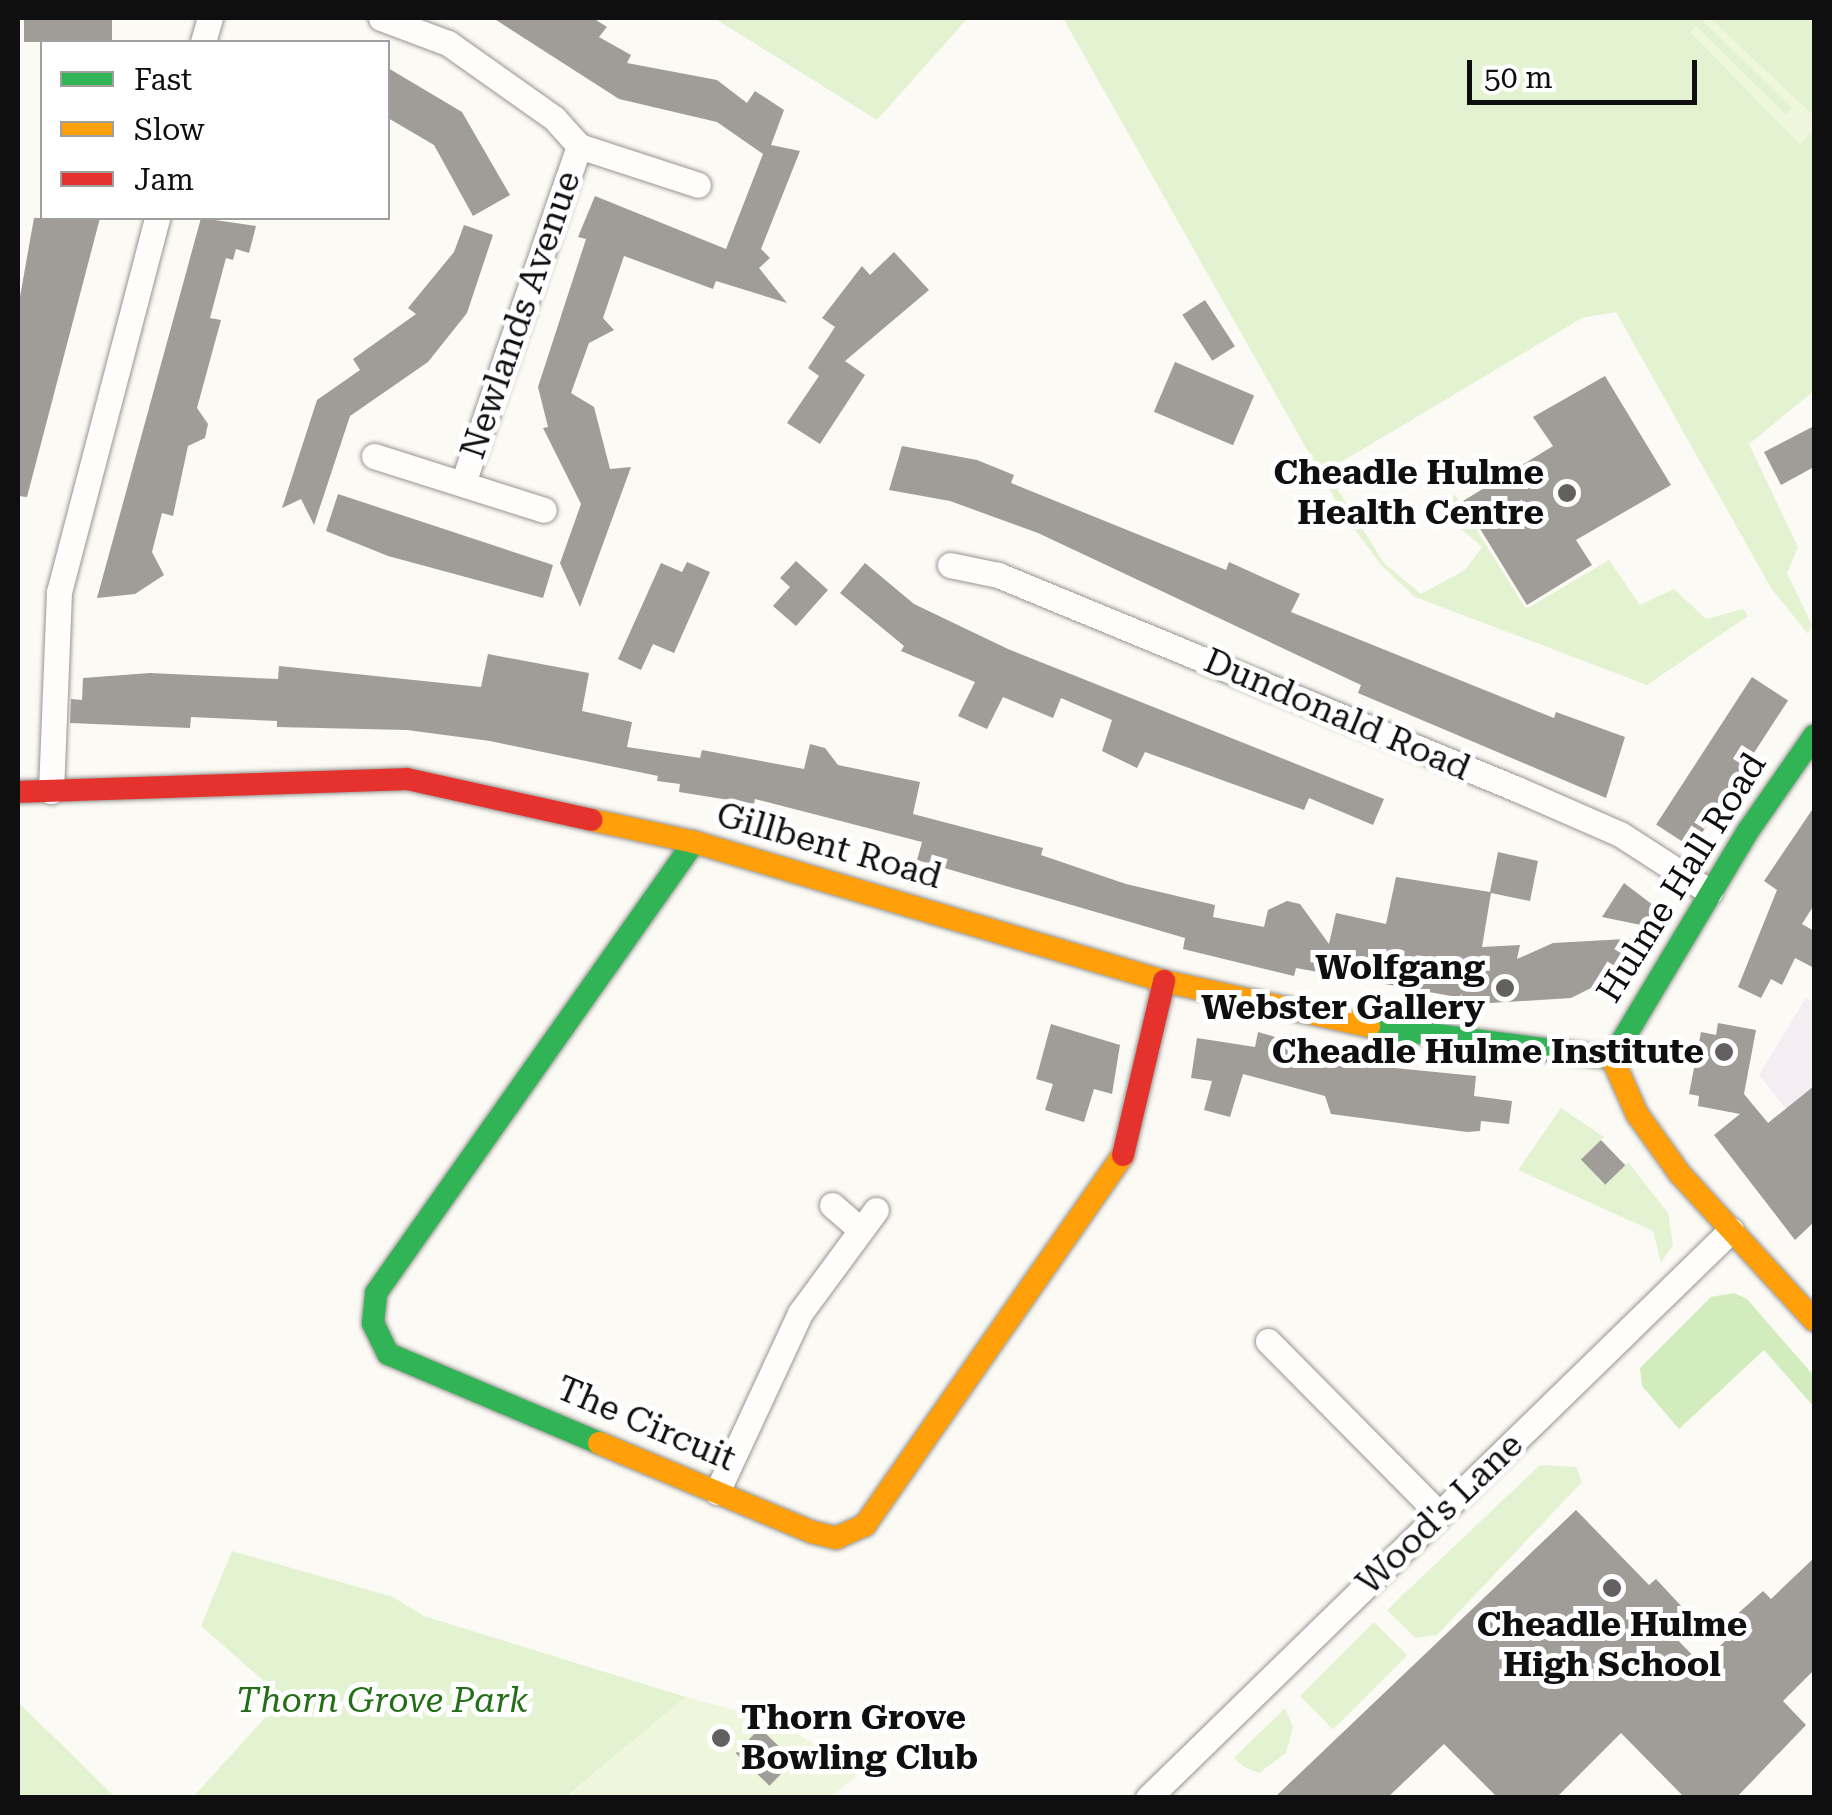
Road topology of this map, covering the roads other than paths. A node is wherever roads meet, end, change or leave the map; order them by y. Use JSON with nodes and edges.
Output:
{"nodes":[{"id":1,"x":381,"y":18,"type":"edge"},
{"id":2,"x":578,"y":146,"type":"junction"},
{"id":3,"x":698,"y":186,"type":"dead end"},
{"id":4,"x":156,"y":220,"type":"edge"},
{"id":5,"x":374,"y":456,"type":"dead end"},
{"id":6,"x":463,"y":482,"type":"junction"},
{"id":7,"x":544,"y":510,"type":"dead end"},
{"id":8,"x":950,"y":565,"type":"dead end"},
{"id":9,"x":1814,"y":736,"type":"edge"},
{"id":10,"x":18,"y":792,"type":"edge"},
{"id":11,"x":51,"y":792,"type":"junction"},
{"id":12,"x":694,"y":842,"type":"junction"},
{"id":13,"x":1710,"y":892,"type":"junction"},
{"id":14,"x":1164,"y":981,"type":"junction"},
{"id":15,"x":1612,"y":1058,"type":"junction"},
{"id":16,"x":832,"y":1205,"type":"dead end"},
{"id":17,"x":1731,"y":1230,"type":"junction"},
{"id":18,"x":1814,"y":1320,"type":"edge"},
{"id":19,"x":1268,"y":1341,"type":"dead end"},
{"id":20,"x":716,"y":1492,"type":"junction"},
{"id":21,"x":1439,"y":1514,"type":"junction"},
{"id":22,"x":1148,"y":1798,"type":"edge"}],
"edges":[{"from":1,"to":2,"type":"street","name":"Newlands Avenue"},
{"from":2,"to":3,"type":"street"},
{"from":2,"to":6,"type":"street","name":"Newlands Avenue"},
{"from":4,"to":11,"type":"street"},
{"from":5,"to":6,"type":"street","name":"Newlands Avenue"},
{"from":6,"to":7,"type":"street","name":"Newlands Avenue"},
{"from":8,"to":13,"type":"street","name":"Dundonald Road"},
{"from":9,"to":13,"type":"street","name":"Hulme Hall Road"},
{"from":10,"to":11,"type":"street","name":"Gillbent Road"},
{"from":11,"to":12,"type":"street","name":"Gillbent Road"},
{"from":12,"to":14,"type":"street","name":"Gillbent Road"},
{"from":12,"to":20,"type":"street","name":"The Circuit"},
{"from":13,"to":15,"type":"street","name":"Hulme Hall Road"},
{"from":14,"to":15,"type":"street","name":"Gillbent Road"},
{"from":14,"to":20,"type":"street","name":"The Circuit"},
{"from":15,"to":17,"type":"street"},
{"from":16,"to":20,"type":"street"},
{"from":17,"to":18,"type":"street"},
{"from":17,"to":21,"type":"street","name":"Wood's Lane"},
{"from":19,"to":21,"type":"street"},
{"from":21,"to":22,"type":"street","name":"Wood's Lane"}]}
